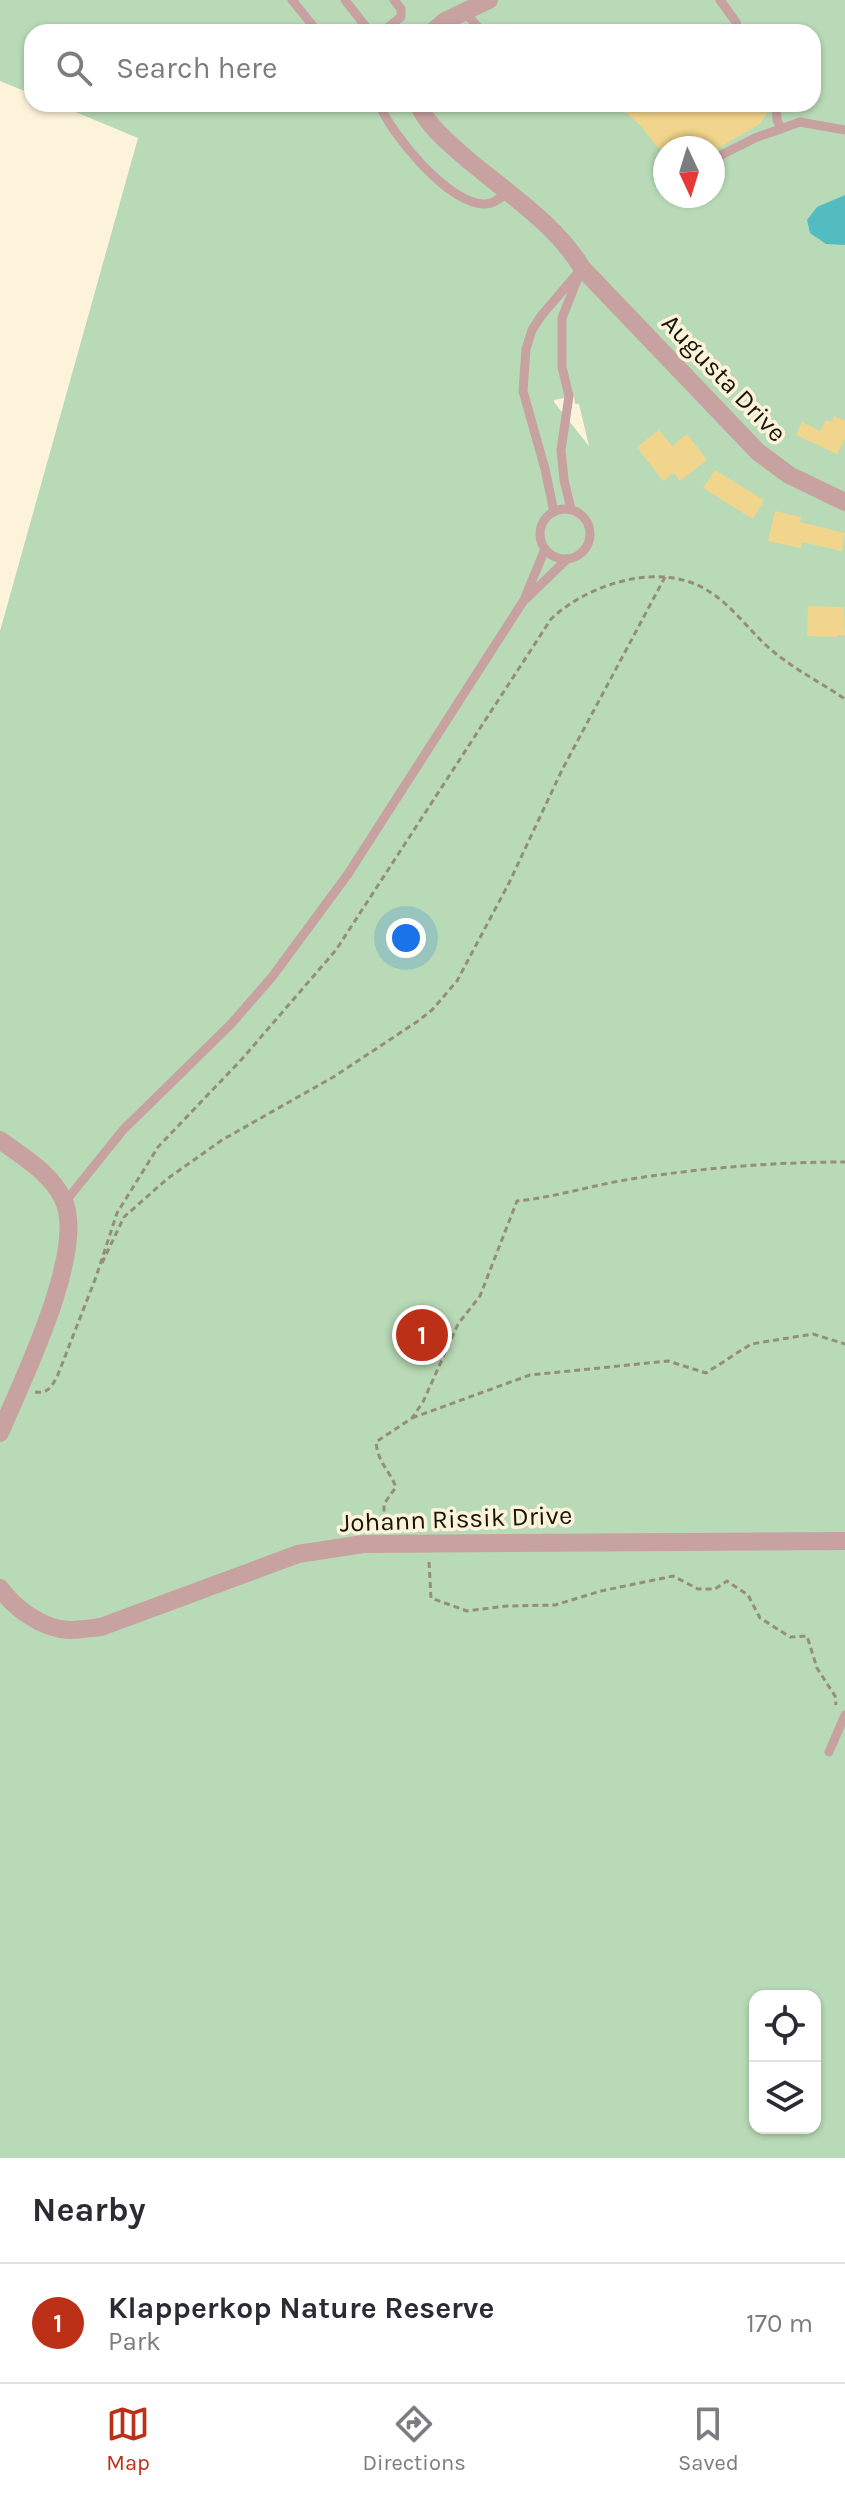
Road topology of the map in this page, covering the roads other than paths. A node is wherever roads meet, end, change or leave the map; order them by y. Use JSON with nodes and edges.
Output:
{"nodes":[{"id":1,"x":292,"y":0,"type":"edge"},
{"id":2,"x":345,"y":0,"type":"edge"},
{"id":3,"x":394,"y":0,"type":"edge"},
{"id":4,"x":489,"y":0,"type":"edge"},
{"id":5,"x":720,"y":0,"type":"edge"},
{"id":6,"x":465,"y":12,"type":"junction"},
{"id":7,"x":312,"y":24,"type":"edge"},
{"id":8,"x":364,"y":24,"type":"edge"},
{"id":9,"x":392,"y":24,"type":"edge"},
{"id":10,"x":441,"y":24,"type":"edge"},
{"id":11,"x":475,"y":24,"type":"edge"},
{"id":12,"x":737,"y":24,"type":"edge"},
{"id":13,"x":382,"y":112,"type":"edge"},
{"id":14,"x":423,"y":112,"type":"edge"},
{"id":15,"x":776,"y":112,"type":"edge"},
{"id":16,"x":781,"y":129,"type":"junction"},
{"id":17,"x":845,"y":130,"type":"edge"},
{"id":18,"x":725,"y":154,"type":"edge"},
{"id":19,"x":507,"y":193,"type":"junction"},
{"id":20,"x":582,"y":268,"type":"junction"},
{"id":21,"x":845,"y":502,"type":"edge"},
{"id":22,"x":571,"y":509,"type":"junction"},
{"id":23,"x":554,"y":512,"type":"junction"},
{"id":24,"x":545,"y":549,"type":"junction"},
{"id":25,"x":567,"y":559,"type":"junction"},
{"id":26,"x":524,"y":600,"type":"junction"},
{"id":27,"x":0,"y":1140,"type":"edge"},
{"id":28,"x":65,"y":1202,"type":"junction"},
{"id":29,"x":0,"y":1433,"type":"edge"},
{"id":30,"x":845,"y":1541,"type":"edge"},
{"id":31,"x":0,"y":1588,"type":"edge"},
{"id":32,"x":845,"y":1715,"type":"edge"},
{"id":33,"x":841,"y":1739,"type":"edge"},
{"id":34,"x":829,"y":1752,"type":"dead end"}],
"edges":[{"from":1,"to":7,"type":"lane"},
{"from":2,"to":8,"type":"lane"},
{"from":3,"to":9,"type":"lane"},
{"from":4,"to":6,"type":"street"},
{"from":5,"to":12,"type":"lane"},
{"from":6,"to":10,"type":"street"},
{"from":6,"to":11,"type":"lane"},
{"from":13,"to":19,"type":"lane"},
{"from":14,"to":19,"type":"street","name":"Augusta Drive"},
{"from":15,"to":16,"type":"lane"},
{"from":16,"to":17,"type":"lane"},
{"from":16,"to":18,"type":"lane"},
{"from":19,"to":20,"type":"street","name":"Augusta Drive"},
{"from":20,"to":21,"type":"street","name":"Augusta Drive"},
{"from":20,"to":22,"type":"lane"},
{"from":20,"to":23,"type":"lane"},
{"from":22,"to":23,"type":"lane"},
{"from":22,"to":25,"type":"lane"},
{"from":23,"to":24,"type":"lane"},
{"from":24,"to":25,"type":"lane"},
{"from":24,"to":26,"type":"lane"},
{"from":25,"to":26,"type":"lane"},
{"from":26,"to":28,"type":"lane"},
{"from":27,"to":28,"type":"street"},
{"from":28,"to":29,"type":"street"},
{"from":30,"to":31,"type":"street","name":"Johann Rissik Drive"},
{"from":32,"to":33,"type":"lane"},
{"from":33,"to":34,"type":"lane"}]}
